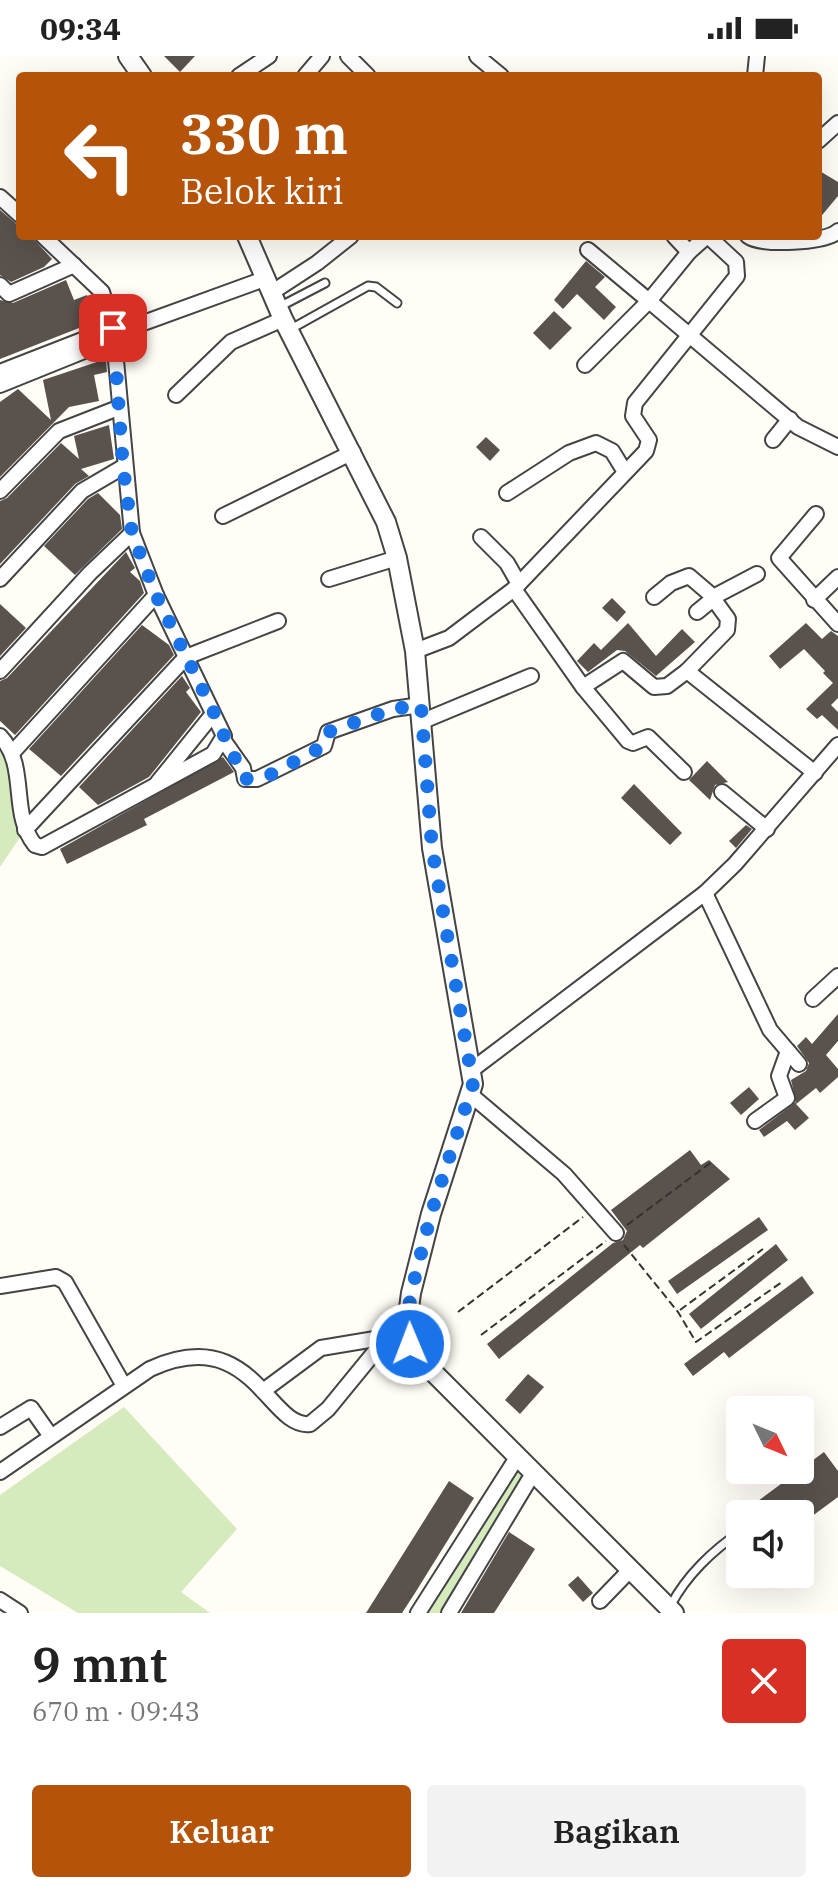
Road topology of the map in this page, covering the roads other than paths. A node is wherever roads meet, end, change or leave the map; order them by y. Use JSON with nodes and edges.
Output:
{"nodes":[{"id":1,"x":322,"y":56,"type":"edge"},
{"id":2,"x":348,"y":56,"type":"edge"},
{"id":3,"x":477,"y":56,"type":"edge"},
{"id":4,"x":265,"y":57,"type":"edge"},
{"id":5,"x":244,"y":72,"type":"edge"},
{"id":6,"x":308,"y":72,"type":"edge"},
{"id":7,"x":364,"y":72,"type":"edge"},
{"id":8,"x":496,"y":72,"type":"edge"},
{"id":9,"x":838,"y":123,"type":"edge"},
{"id":10,"x":822,"y":137,"type":"edge"},
{"id":11,"x":0,"y":197,"type":"edge"},
{"id":12,"x":16,"y":210,"type":"edge"},
{"id":13,"x":47,"y":240,"type":"edge"},
{"id":14,"x":249,"y":240,"type":"edge"},
{"id":15,"x":346,"y":240,"type":"edge"},
{"id":16,"x":678,"y":240,"type":"edge"},
{"id":17,"x":703,"y":240,"type":"edge"},
{"id":18,"x":712,"y":240,"type":"edge"},
{"id":19,"x":757,"y":240,"type":"edge"},
{"id":20,"x":821,"y":240,"type":"edge"},
{"id":21,"x":588,"y":250,"type":"dead end"},
{"id":22,"x":689,"y":252,"type":"junction"},
{"id":23,"x":74,"y":265,"type":"junction"},
{"id":24,"x":325,"y":283,"type":"dead end"},
{"id":25,"x":3,"y":292,"type":"edge"},
{"id":26,"x":649,"y":301,"type":"junction"},
{"id":27,"x":397,"y":303,"type":"dead end"},
{"id":28,"x":278,"y":305,"type":"junction"},
{"id":29,"x":113,"y":334,"type":"junction"},
{"id":30,"x":686,"y":336,"type":"junction"},
{"id":31,"x":585,"y":365,"type":"dead end"},
{"id":32,"x":2,"y":383,"type":"edge"},
{"id":33,"x":176,"y":395,"type":"dead end"},
{"id":34,"x":118,"y":408,"type":"junction"},
{"id":35,"x":790,"y":419,"type":"junction"},
{"id":36,"x":773,"y":440,"type":"dead end"},
{"id":37,"x":838,"y":447,"type":"edge"},
{"id":38,"x":353,"y":452,"type":"junction"},
{"id":39,"x":123,"y":467,"type":"junction"},
{"id":40,"x":625,"y":472,"type":"junction"},
{"id":41,"x":0,"y":491,"type":"edge"},
{"id":42,"x":507,"y":493,"type":"dead end"},
{"id":43,"x":816,"y":514,"type":"dead end"},
{"id":44,"x":223,"y":516,"type":"dead end"},
{"id":45,"x":132,"y":533,"type":"junction"},
{"id":46,"x":481,"y":537,"type":"dead end"},
{"id":47,"x":397,"y":558,"type":"junction"},
{"id":48,"x":757,"y":574,"type":"dead end"},
{"id":49,"x":838,"y":577,"type":"edge"},
{"id":50,"x":0,"y":579,"type":"edge"},
{"id":51,"x":329,"y":579,"type":"dead end"},
{"id":52,"x":517,"y":587,"type":"junction"},
{"id":53,"x":156,"y":595,"type":"junction"},
{"id":54,"x":654,"y":597,"type":"dead end"},
{"id":55,"x":712,"y":600,"type":"junction"},
{"id":56,"x":814,"y":600,"type":"junction"},
{"id":57,"x":697,"y":612,"type":"dead end"},
{"id":58,"x":278,"y":621,"type":"dead end"},
{"id":59,"x":838,"y":624,"type":"edge"},
{"id":60,"x":415,"y":651,"type":"junction"},
{"id":61,"x":186,"y":657,"type":"junction"},
{"id":62,"x":0,"y":671,"type":"edge"},
{"id":63,"x":687,"y":671,"type":"junction"},
{"id":64,"x":531,"y":676,"type":"dead end"},
{"id":65,"x":583,"y":687,"type":"junction"},
{"id":66,"x":422,"y":713,"type":"junction"},
{"id":67,"x":213,"y":714,"type":"junction"},
{"id":68,"x":0,"y":736,"type":"edge"},
{"id":69,"x":224,"y":741,"type":"junction"},
{"id":70,"x":838,"y":745,"type":"edge"},
{"id":71,"x":13,"y":752,"type":"junction"},
{"id":72,"x":684,"y":772,"type":"dead end"},
{"id":73,"x":815,"y":773,"type":"junction"},
{"id":74,"x":155,"y":786,"type":"junction"},
{"id":75,"x":722,"y":792,"type":"dead end"},
{"id":76,"x":767,"y":829,"type":"junction"},
{"id":77,"x":25,"y":830,"type":"junction"},
{"id":78,"x":705,"y":893,"type":"junction"},
{"id":79,"x":838,"y":976,"type":"edge"},
{"id":80,"x":813,"y":999,"type":"dead end"},
{"id":81,"x":788,"y":1051,"type":"junction"},
{"id":82,"x":799,"y":1064,"type":"dead end"},
{"id":83,"x":473,"y":1069,"type":"junction"},
{"id":84,"x":471,"y":1095,"type":"junction"},
{"id":85,"x":755,"y":1121,"type":"dead end"},
{"id":86,"x":616,"y":1233,"type":"road end"},
{"id":87,"x":0,"y":1286,"type":"edge"},
{"id":88,"x":406,"y":1331,"type":"junction"},
{"id":89,"x":387,"y":1337,"type":"junction"},
{"id":90,"x":124,"y":1386,"type":"junction"},
{"id":91,"x":263,"y":1391,"type":"junction"},
{"id":92,"x":0,"y":1427,"type":"edge"},
{"id":93,"x":50,"y":1435,"type":"junction"},
{"id":94,"x":516,"y":1459,"type":"junction"},
{"id":95,"x":0,"y":1472,"type":"edge"},
{"id":96,"x":532,"y":1475,"type":"junction"},
{"id":97,"x":726,"y":1541,"type":"edge"},
{"id":98,"x":630,"y":1570,"type":"junction"},
{"id":99,"x":0,"y":1600,"type":"edge"},
{"id":100,"x":600,"y":1601,"type":"dead end"},
{"id":101,"x":671,"y":1611,"type":"edge"},
{"id":102,"x":20,"y":1613,"type":"edge"},
{"id":103,"x":418,"y":1613,"type":"edge"},
{"id":104,"x":449,"y":1613,"type":"edge"}],
"edges":[{"from":1,"to":6,"type":"street"},
{"from":2,"to":7,"type":"street"},
{"from":3,"to":8,"type":"street"},
{"from":4,"to":5,"type":"street"},
{"from":9,"to":10,"type":"street"},
{"from":11,"to":12,"type":"street"},
{"from":13,"to":23,"type":"street"},
{"from":14,"to":28,"type":"street"},
{"from":15,"to":28,"type":"street"},
{"from":16,"to":22,"type":"street"},
{"from":17,"to":22,"type":"street"},
{"from":18,"to":30,"type":"street"},
{"from":19,"to":20,"type":"street"},
{"from":21,"to":26,"type":"street"},
{"from":22,"to":26,"type":"street"},
{"from":23,"to":25,"type":"street"},
{"from":23,"to":29,"type":"street"},
{"from":24,"to":28,"type":"lane"},
{"from":26,"to":30,"type":"street"},
{"from":26,"to":31,"type":"street"},
{"from":27,"to":28,"type":"lane"},
{"from":28,"to":29,"type":"street"},
{"from":28,"to":33,"type":"street"},
{"from":28,"to":38,"type":"street"},
{"from":29,"to":32,"type":"street"},
{"from":29,"to":34,"type":"street"},
{"from":30,"to":35,"type":"street"},
{"from":30,"to":40,"type":"street"},
{"from":34,"to":39,"type":"street"},
{"from":34,"to":41,"type":"street"},
{"from":35,"to":36,"type":"street"},
{"from":35,"to":37,"type":"street"},
{"from":38,"to":44,"type":"street"},
{"from":38,"to":47,"type":"street"},
{"from":39,"to":45,"type":"street"},
{"from":39,"to":50,"type":"street"},
{"from":40,"to":42,"type":"street"},
{"from":40,"to":52,"type":"street"},
{"from":43,"to":56,"type":"street"},
{"from":45,"to":53,"type":"street"},
{"from":45,"to":62,"type":"street"},
{"from":46,"to":52,"type":"street"},
{"from":47,"to":51,"type":"street"},
{"from":47,"to":60,"type":"street"},
{"from":48,"to":55,"type":"street"},
{"from":49,"to":56,"type":"street"},
{"from":52,"to":60,"type":"street"},
{"from":52,"to":65,"type":"street"},
{"from":53,"to":61,"type":"street"},
{"from":53,"to":71,"type":"street"},
{"from":54,"to":55,"type":"street"},
{"from":55,"to":57,"type":"street"},
{"from":55,"to":63,"type":"street"},
{"from":56,"to":59,"type":"street"},
{"from":58,"to":61,"type":"street"},
{"from":60,"to":66,"type":"street"},
{"from":61,"to":67,"type":"street"},
{"from":61,"to":77,"type":"street"},
{"from":63,"to":65,"type":"street"},
{"from":63,"to":73,"type":"street"},
{"from":64,"to":66,"type":"street"},
{"from":65,"to":72,"type":"street"},
{"from":66,"to":69,"type":"street"},
{"from":66,"to":83,"type":"street"},
{"from":67,"to":69,"type":"street"},
{"from":67,"to":74,"type":"street"},
{"from":68,"to":71,"type":"street"},
{"from":69,"to":74,"type":"street"},
{"from":70,"to":73,"type":"street"},
{"from":71,"to":77,"type":"street"},
{"from":73,"to":76,"type":"street"},
{"from":74,"to":77,"type":"street"},
{"from":75,"to":76,"type":"street"},
{"from":76,"to":78,"type":"street"},
{"from":78,"to":81,"type":"street"},
{"from":78,"to":83,"type":"street"},
{"from":79,"to":80,"type":"street"},
{"from":81,"to":82,"type":"street"},
{"from":81,"to":85,"type":"street"},
{"from":83,"to":84,"type":"street"},
{"from":84,"to":86,"type":"street"},
{"from":84,"to":88,"type":"street"},
{"from":87,"to":90,"type":"street"},
{"from":88,"to":89,"type":"street"},
{"from":88,"to":94,"type":"street"},
{"from":89,"to":91,"type":"street"},
{"from":89,"to":91,"type":"street"},
{"from":90,"to":91,"type":"street"},
{"from":90,"to":93,"type":"street"},
{"from":92,"to":93,"type":"street"},
{"from":93,"to":95,"type":"street"},
{"from":94,"to":96,"type":"street"},
{"from":94,"to":103,"type":"street"},
{"from":96,"to":98,"type":"street"},
{"from":96,"to":104,"type":"street"},
{"from":97,"to":101,"type":"lane"},
{"from":98,"to":100,"type":"street"},
{"from":98,"to":101,"type":"street"},
{"from":99,"to":102,"type":"street"}]}
